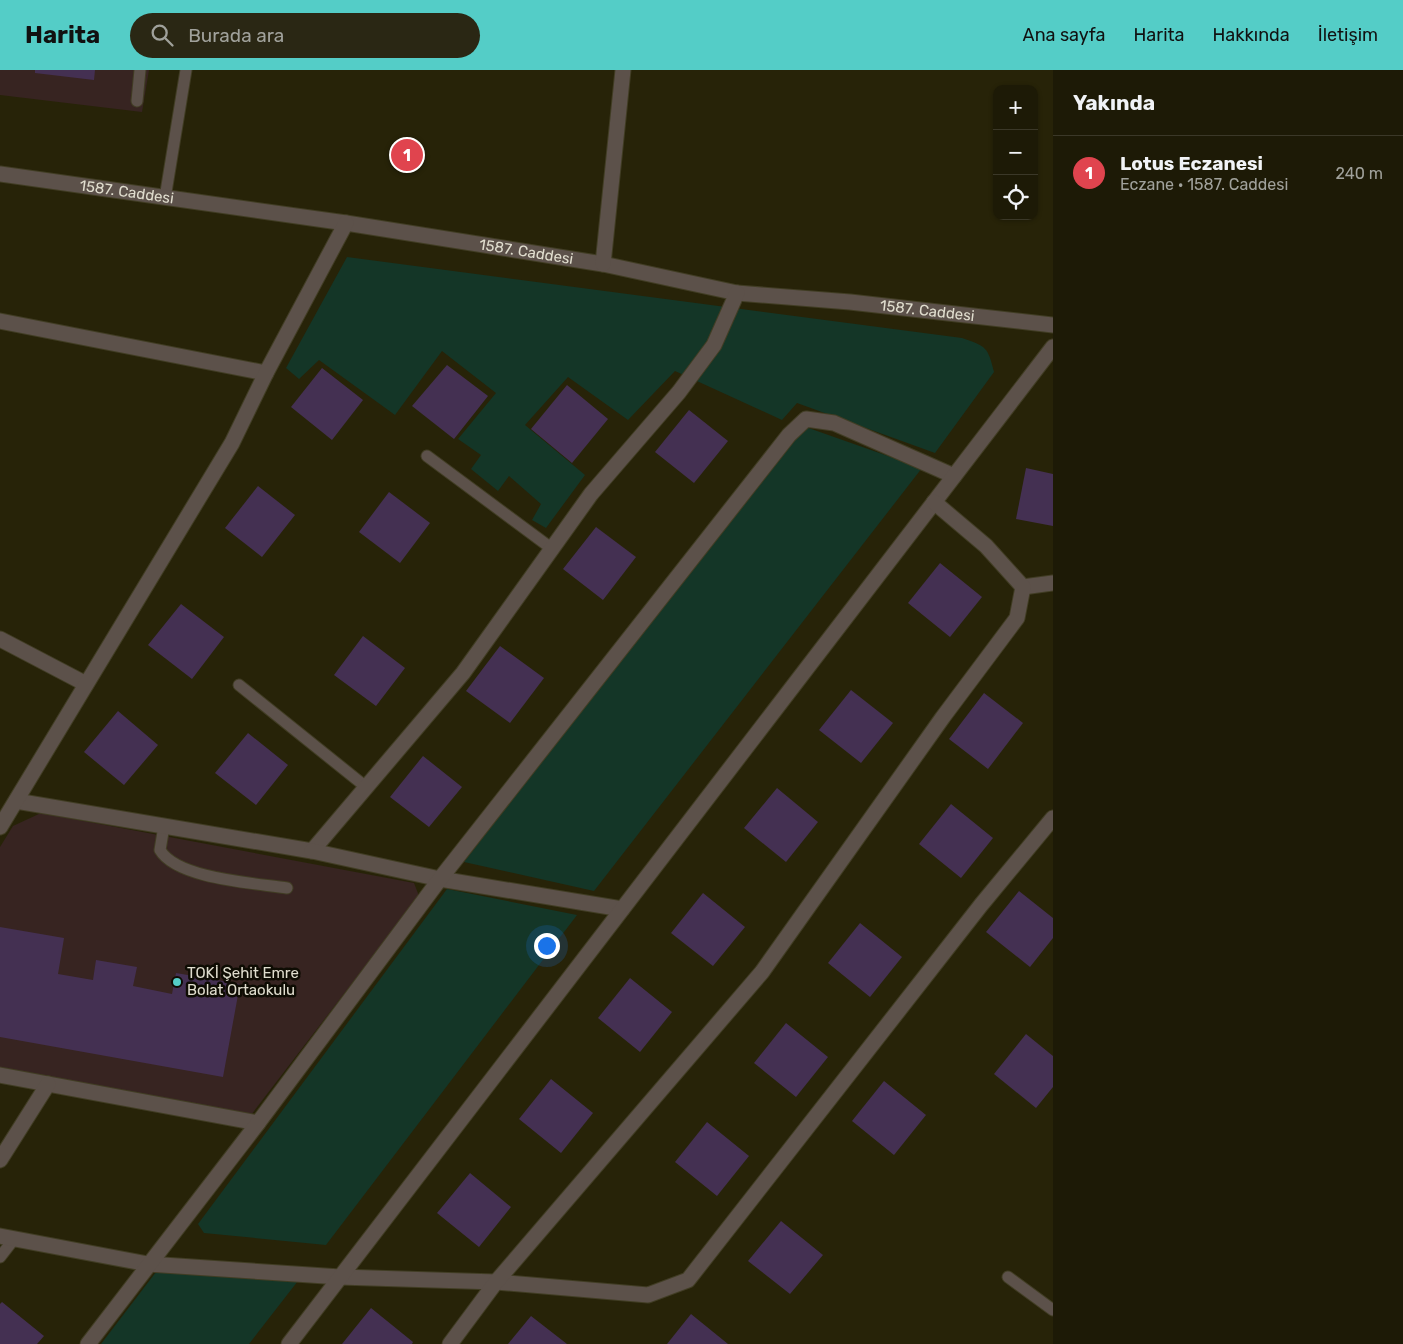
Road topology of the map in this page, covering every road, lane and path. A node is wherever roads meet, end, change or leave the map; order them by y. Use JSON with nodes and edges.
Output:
{"nodes":[{"id":1,"x":140,"y":70,"type":"edge"},
{"id":2,"x":186,"y":70,"type":"edge"},
{"id":3,"x":623,"y":70,"type":"edge"},
{"id":4,"x":137,"y":101,"type":"dead end"},
{"id":5,"x":0,"y":174,"type":"edge"},
{"id":6,"x":165,"y":198,"type":"junction"},
{"id":7,"x":346,"y":224,"type":"junction"},
{"id":8,"x":603,"y":264,"type":"junction"},
{"id":9,"x":737,"y":293,"type":"junction"},
{"id":10,"x":0,"y":321,"type":"edge"},
{"id":11,"x":1053,"y":325,"type":"edge"},
{"id":12,"x":1053,"y":347,"type":"edge"},
{"id":13,"x":266,"y":373,"type":"junction"},
{"id":14,"x":427,"y":456,"type":"dead end"},
{"id":15,"x":954,"y":476,"type":"junction"},
{"id":16,"x":934,"y":502,"type":"junction"},
{"id":17,"x":551,"y":548,"type":"junction"},
{"id":18,"x":1053,"y":583,"type":"edge"},
{"id":19,"x":1023,"y":587,"type":"junction"},
{"id":20,"x":0,"y":639,"type":"edge"},
{"id":21,"x":86,"y":684,"type":"junction"},
{"id":22,"x":239,"y":685,"type":"dead end"},
{"id":23,"x":366,"y":787,"type":"junction"},
{"id":24,"x":16,"y":801,"type":"junction"},
{"id":25,"x":1053,"y":818,"type":"edge"},
{"id":26,"x":164,"y":826,"type":"junction"},
{"id":27,"x":0,"y":827,"type":"edge"},
{"id":28,"x":312,"y":851,"type":"junction"},
{"id":29,"x":440,"y":879,"type":"junction"},
{"id":30,"x":287,"y":888,"type":"dead end"},
{"id":31,"x":622,"y":909,"type":"junction"},
{"id":32,"x":0,"y":1075,"type":"edge"},
{"id":33,"x":48,"y":1084,"type":"junction"},
{"id":34,"x":258,"y":1123,"type":"junction"},
{"id":35,"x":0,"y":1160,"type":"edge"},
{"id":36,"x":7,"y":1237,"type":"edge"},
{"id":37,"x":0,"y":1257,"type":"edge"},
{"id":38,"x":148,"y":1264,"type":"junction"},
{"id":39,"x":340,"y":1277,"type":"junction"},
{"id":40,"x":1008,"y":1277,"type":"dead end"},
{"id":41,"x":496,"y":1282,"type":"junction"},
{"id":42,"x":1053,"y":1310,"type":"edge"},
{"id":43,"x":88,"y":1344,"type":"edge"},
{"id":44,"x":289,"y":1344,"type":"edge"},
{"id":45,"x":450,"y":1344,"type":"edge"}],
"edges":[{"from":1,"to":4,"type":"lane"},
{"from":2,"to":6,"type":"lane"},
{"from":3,"to":8,"type":"street"},
{"from":5,"to":6,"type":"street","name":"1587. Caddesi"},
{"from":6,"to":7,"type":"street","name":"1587. Caddesi"},
{"from":7,"to":8,"type":"street","name":"1587. Caddesi"},
{"from":7,"to":13,"type":"street"},
{"from":8,"to":9,"type":"street","name":"1587. Caddesi"},
{"from":9,"to":11,"type":"street","name":"1587. Caddesi"},
{"from":9,"to":17,"type":"street"},
{"from":10,"to":13,"type":"street"},
{"from":12,"to":15,"type":"street"},
{"from":13,"to":21,"type":"street"},
{"from":14,"to":17,"type":"lane"},
{"from":15,"to":16,"type":"street"},
{"from":15,"to":29,"type":"street"},
{"from":16,"to":19,"type":"street"},
{"from":16,"to":31,"type":"street"},
{"from":17,"to":23,"type":"street"},
{"from":18,"to":19,"type":"street"},
{"from":19,"to":41,"type":"street"},
{"from":20,"to":21,"type":"street"},
{"from":21,"to":24,"type":"street"},
{"from":22,"to":23,"type":"lane"},
{"from":23,"to":28,"type":"street"},
{"from":24,"to":26,"type":"street"},
{"from":24,"to":27,"type":"street"},
{"from":25,"to":41,"type":"street"},
{"from":26,"to":28,"type":"street"},
{"from":26,"to":30,"type":"lane"},
{"from":28,"to":29,"type":"street"},
{"from":29,"to":31,"type":"street"},
{"from":29,"to":34,"type":"street"},
{"from":31,"to":39,"type":"street"},
{"from":32,"to":33,"type":"street"},
{"from":33,"to":34,"type":"street"},
{"from":33,"to":35,"type":"street"},
{"from":34,"to":38,"type":"street"},
{"from":36,"to":37,"type":"lane"},
{"from":36,"to":38,"type":"street"},
{"from":38,"to":39,"type":"street"},
{"from":38,"to":43,"type":"street"},
{"from":39,"to":41,"type":"street"},
{"from":39,"to":44,"type":"street"},
{"from":40,"to":42,"type":"lane"},
{"from":41,"to":45,"type":"street"}]}
